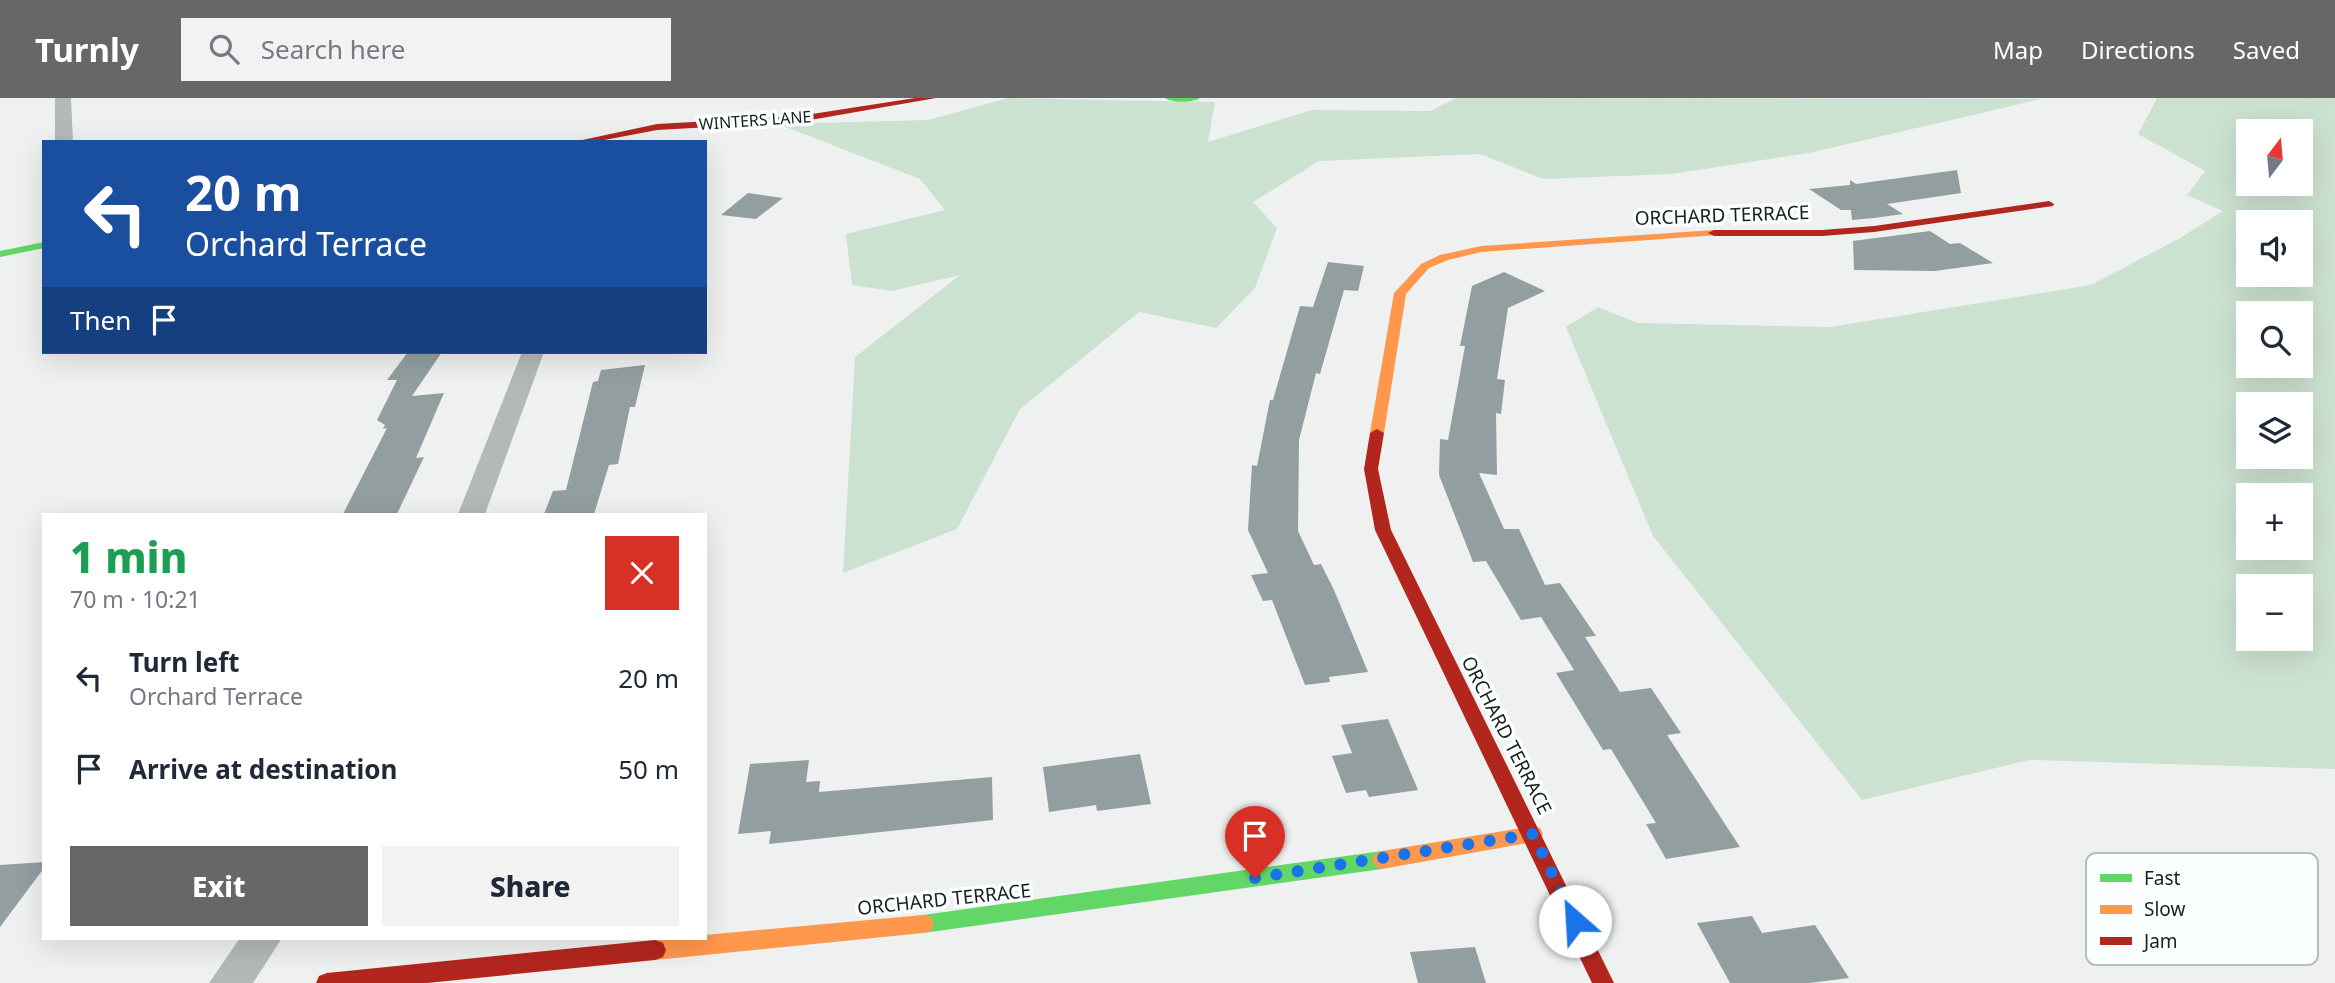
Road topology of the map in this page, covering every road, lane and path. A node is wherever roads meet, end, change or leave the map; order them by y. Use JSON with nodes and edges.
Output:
{"nodes":[{"id":1,"x":63,"y":98,"type":"edge"},
{"id":2,"x":932,"y":98,"type":"edge"},
{"id":3,"x":1169,"y":98,"type":"edge"},
{"id":4,"x":1196,"y":98,"type":"edge"},
{"id":5,"x":64,"y":140,"type":"edge"},
{"id":6,"x":589,"y":140,"type":"edge"},
{"id":7,"x":2049,"y":204,"type":"dead end"},
{"id":8,"x":42,"y":245,"type":"edge"},
{"id":9,"x":0,"y":254,"type":"edge"},
{"id":10,"x":532,"y":354,"type":"edge"},
{"id":11,"x":471,"y":513,"type":"edge"},
{"id":12,"x":1533,"y":834,"type":"junction"},
{"id":13,"x":261,"y":940,"type":"edge"},
{"id":14,"x":229,"y":983,"type":"edge"},
{"id":15,"x":327,"y":983,"type":"edge"},
{"id":16,"x":1603,"y":983,"type":"edge"}],
"edges":[{"from":1,"to":5,"type":"street"},
{"from":2,"to":6,"type":"street","name":"WINTERS LANE"},
{"from":3,"to":4,"type":"street"},
{"from":7,"to":12,"type":"street","name":"ORCHARD TERRACE"},
{"from":8,"to":9,"type":"street"},
{"from":10,"to":11,"type":"street"},
{"from":12,"to":15,"type":"street","name":"ORCHARD TERRACE"},
{"from":12,"to":16,"type":"street"},
{"from":13,"to":14,"type":"street"}]}
